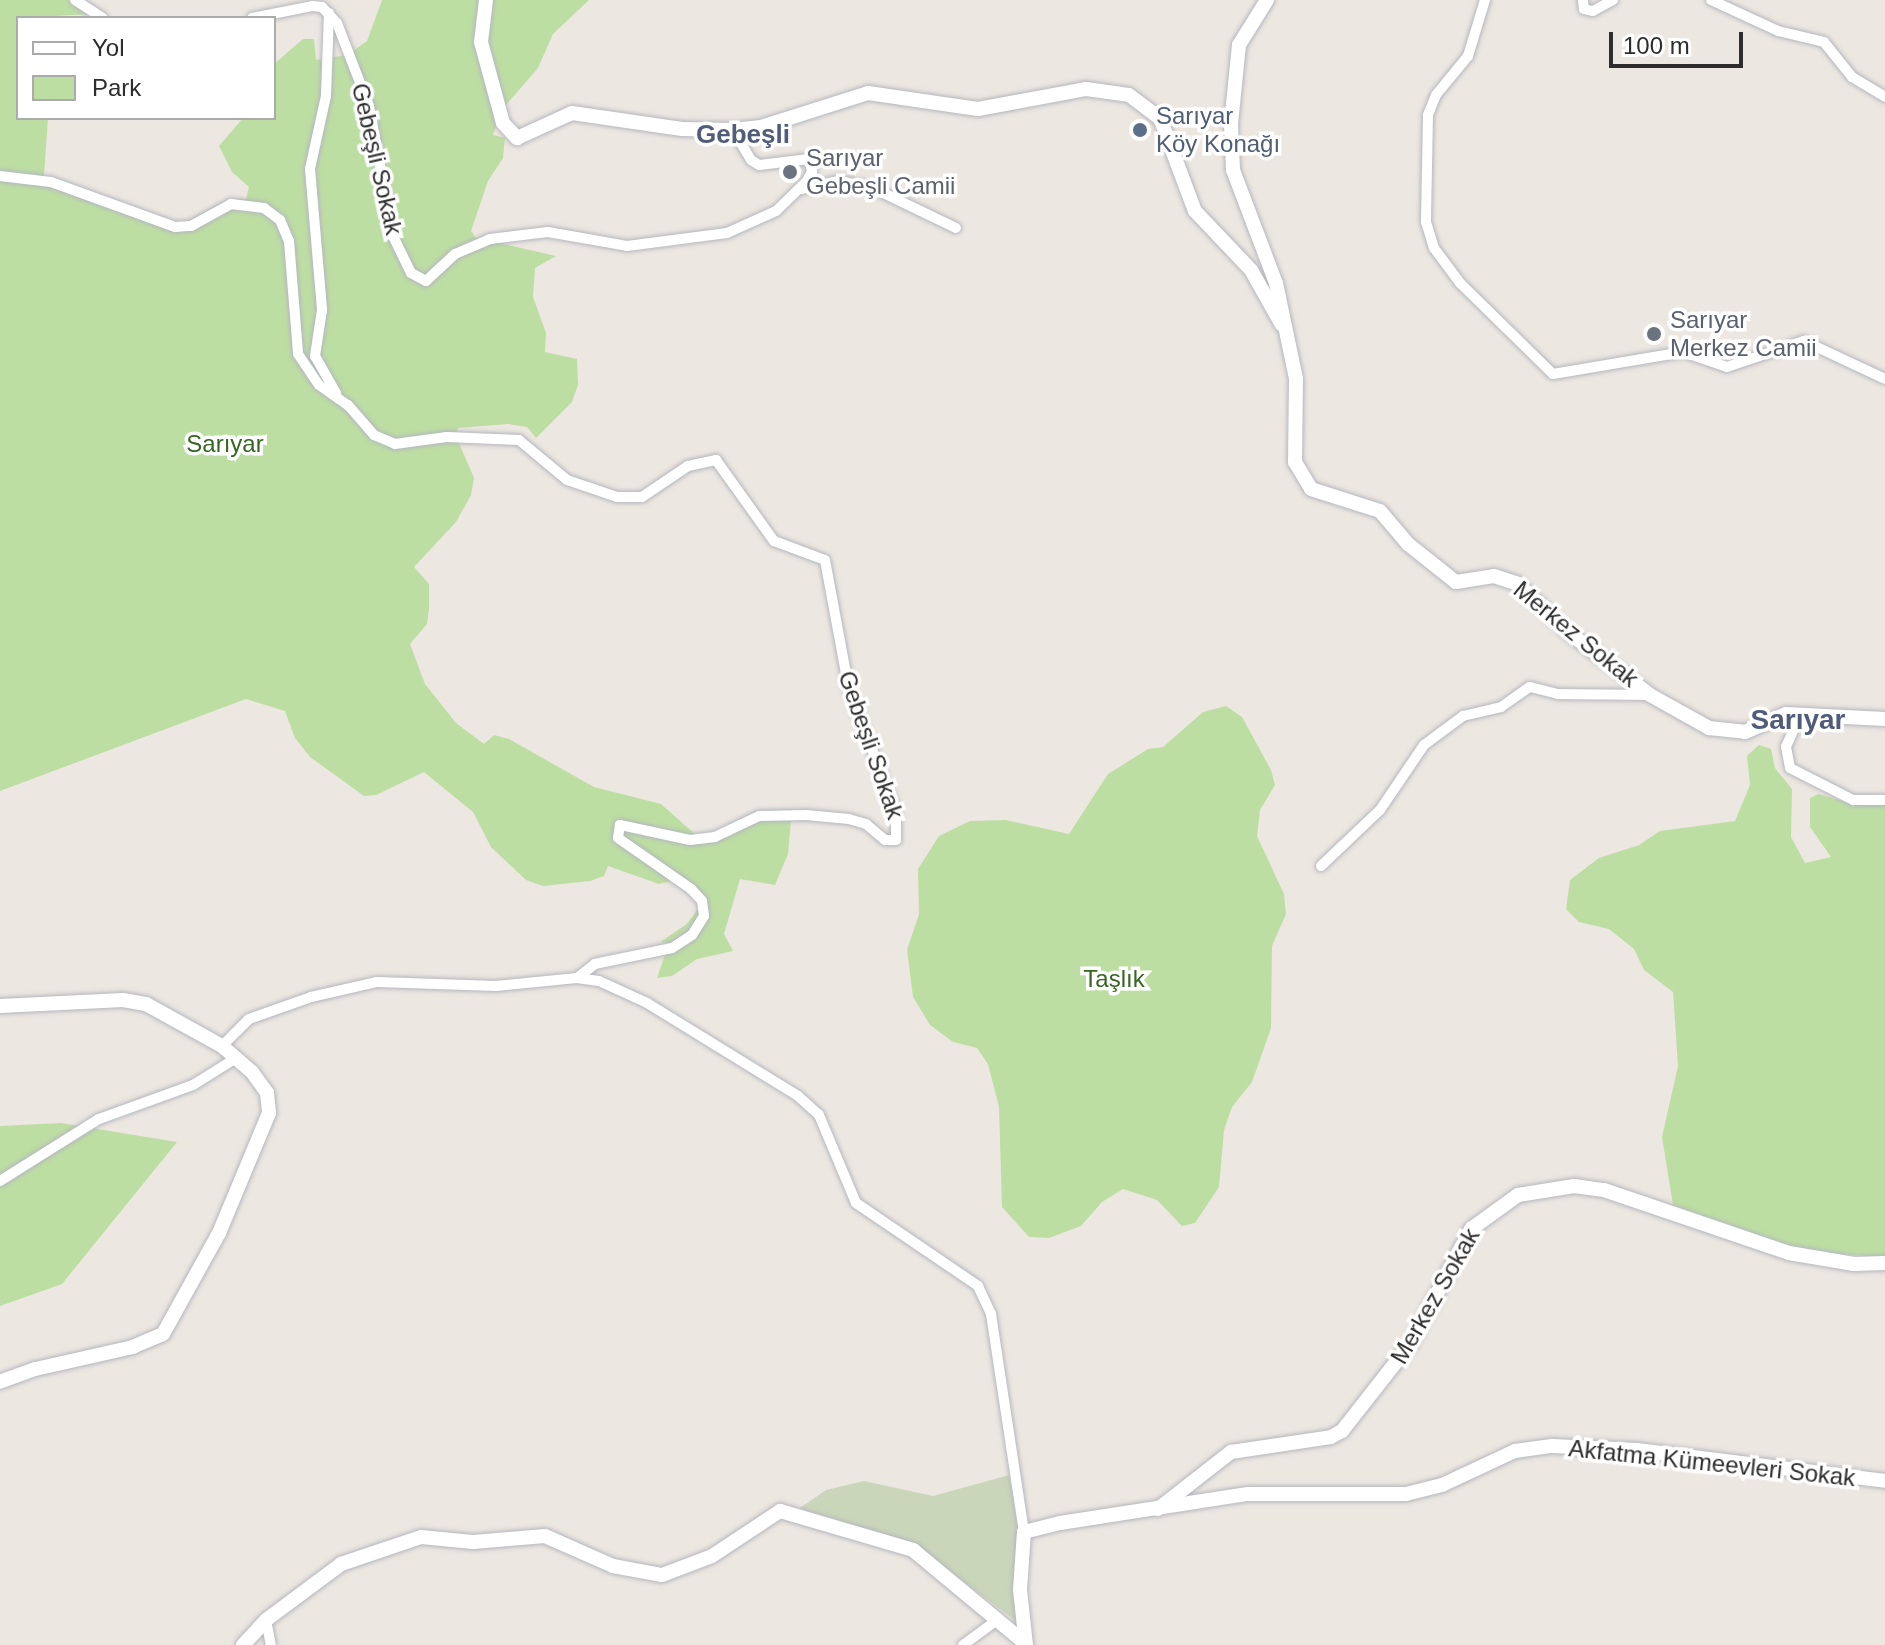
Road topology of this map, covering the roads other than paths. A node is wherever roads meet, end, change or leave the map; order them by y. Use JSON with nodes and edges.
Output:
{"nodes":[{"id":1,"x":75,"y":0,"type":"edge"},
{"id":2,"x":486,"y":0,"type":"edge"},
{"id":3,"x":1267,"y":0,"type":"edge"},
{"id":4,"x":1485,"y":0,"type":"edge"},
{"id":5,"x":1583,"y":0,"type":"edge"},
{"id":6,"x":1613,"y":0,"type":"edge"},
{"id":7,"x":1711,"y":0,"type":"edge"},
{"id":8,"x":329,"y":13,"type":"junction"},
{"id":9,"x":100,"y":16,"type":"edge"},
{"id":10,"x":262,"y":16,"type":"edge"},
{"id":11,"x":1885,"y":97,"type":"edge"},
{"id":12,"x":733,"y":130,"type":"junction"},
{"id":13,"x":0,"y":176,"type":"edge"},
{"id":14,"x":799,"y":191,"type":"junction"},
{"id":15,"x":956,"y":228,"type":"dead end"},
{"id":16,"x":1286,"y":332,"type":"junction"},
{"id":17,"x":1885,"y":379,"type":"edge"},
{"id":18,"x":340,"y":400,"type":"junction"},
{"id":19,"x":1650,"y":695,"type":"junction"},
{"id":20,"x":1801,"y":713,"type":"junction"},
{"id":21,"x":1885,"y":719,"type":"edge"},
{"id":22,"x":1885,"y":800,"type":"edge"},
{"id":23,"x":1321,"y":866,"type":"dead end"},
{"id":24,"x":577,"y":978,"type":"junction"},
{"id":25,"x":0,"y":1006,"type":"edge"},
{"id":26,"x":222,"y":1046,"type":"junction"},
{"id":27,"x":236,"y":1058,"type":"junction"},
{"id":28,"x":0,"y":1181,"type":"edge"},
{"id":29,"x":1885,"y":1263,"type":"edge"},
{"id":30,"x":0,"y":1382,"type":"edge"},
{"id":31,"x":1885,"y":1481,"type":"edge"},
{"id":32,"x":1158,"y":1509,"type":"junction"},
{"id":33,"x":1024,"y":1532,"type":"junction"},
{"id":34,"x":266,"y":1620,"type":"junction"},
{"id":35,"x":997,"y":1620,"type":"junction"},
{"id":36,"x":1026,"y":1644,"type":"edge"},
{"id":37,"x":243,"y":1645,"type":"edge"},
{"id":38,"x":271,"y":1645,"type":"edge"},
{"id":39,"x":963,"y":1645,"type":"edge"}],
"edges":[{"from":1,"to":9,"type":"street"},
{"from":2,"to":12,"type":"street"},
{"from":3,"to":16,"type":"street"},
{"from":4,"to":17,"type":"street"},
{"from":5,"to":6,"type":"street"},
{"from":7,"to":11,"type":"street"},
{"from":8,"to":10,"type":"street"},
{"from":8,"to":14,"type":"street","name":"Gebeşli Sokak"},
{"from":8,"to":18,"type":"street","name":"Gebeşli Sokak"},
{"from":12,"to":14,"type":"street"},
{"from":12,"to":16,"type":"street"},
{"from":13,"to":18,"type":"street","name":"Gebeşli Sokak"},
{"from":14,"to":15,"type":"street","name":"Gebeşli Sokak"},
{"from":16,"to":19,"type":"street","name":"Merkez Sokak"},
{"from":18,"to":24,"type":"street","name":"Gebeşli Sokak"},
{"from":19,"to":20,"type":"street","name":"Merkez Sokak"},
{"from":19,"to":23,"type":"street","name":"Merkez Sokak"},
{"from":20,"to":21,"type":"street","name":"Merkez Sokak"},
{"from":20,"to":22,"type":"street"},
{"from":24,"to":26,"type":"street"},
{"from":24,"to":33,"type":"street"},
{"from":25,"to":26,"type":"street"},
{"from":26,"to":27,"type":"street"},
{"from":27,"to":28,"type":"street"},
{"from":27,"to":30,"type":"street"},
{"from":29,"to":32,"type":"street","name":"Merkez Sokak"},
{"from":31,"to":32,"type":"street","name":"Akfatma Kümeevleri Sokak"},
{"from":32,"to":33,"type":"street","name":"Akfatma Kümeevleri Sokak"},
{"from":33,"to":36,"type":"street"},
{"from":34,"to":35,"type":"street"},
{"from":34,"to":37,"type":"street"},
{"from":34,"to":38,"type":"street"},
{"from":35,"to":36,"type":"street"},
{"from":35,"to":39,"type":"street"}]}
